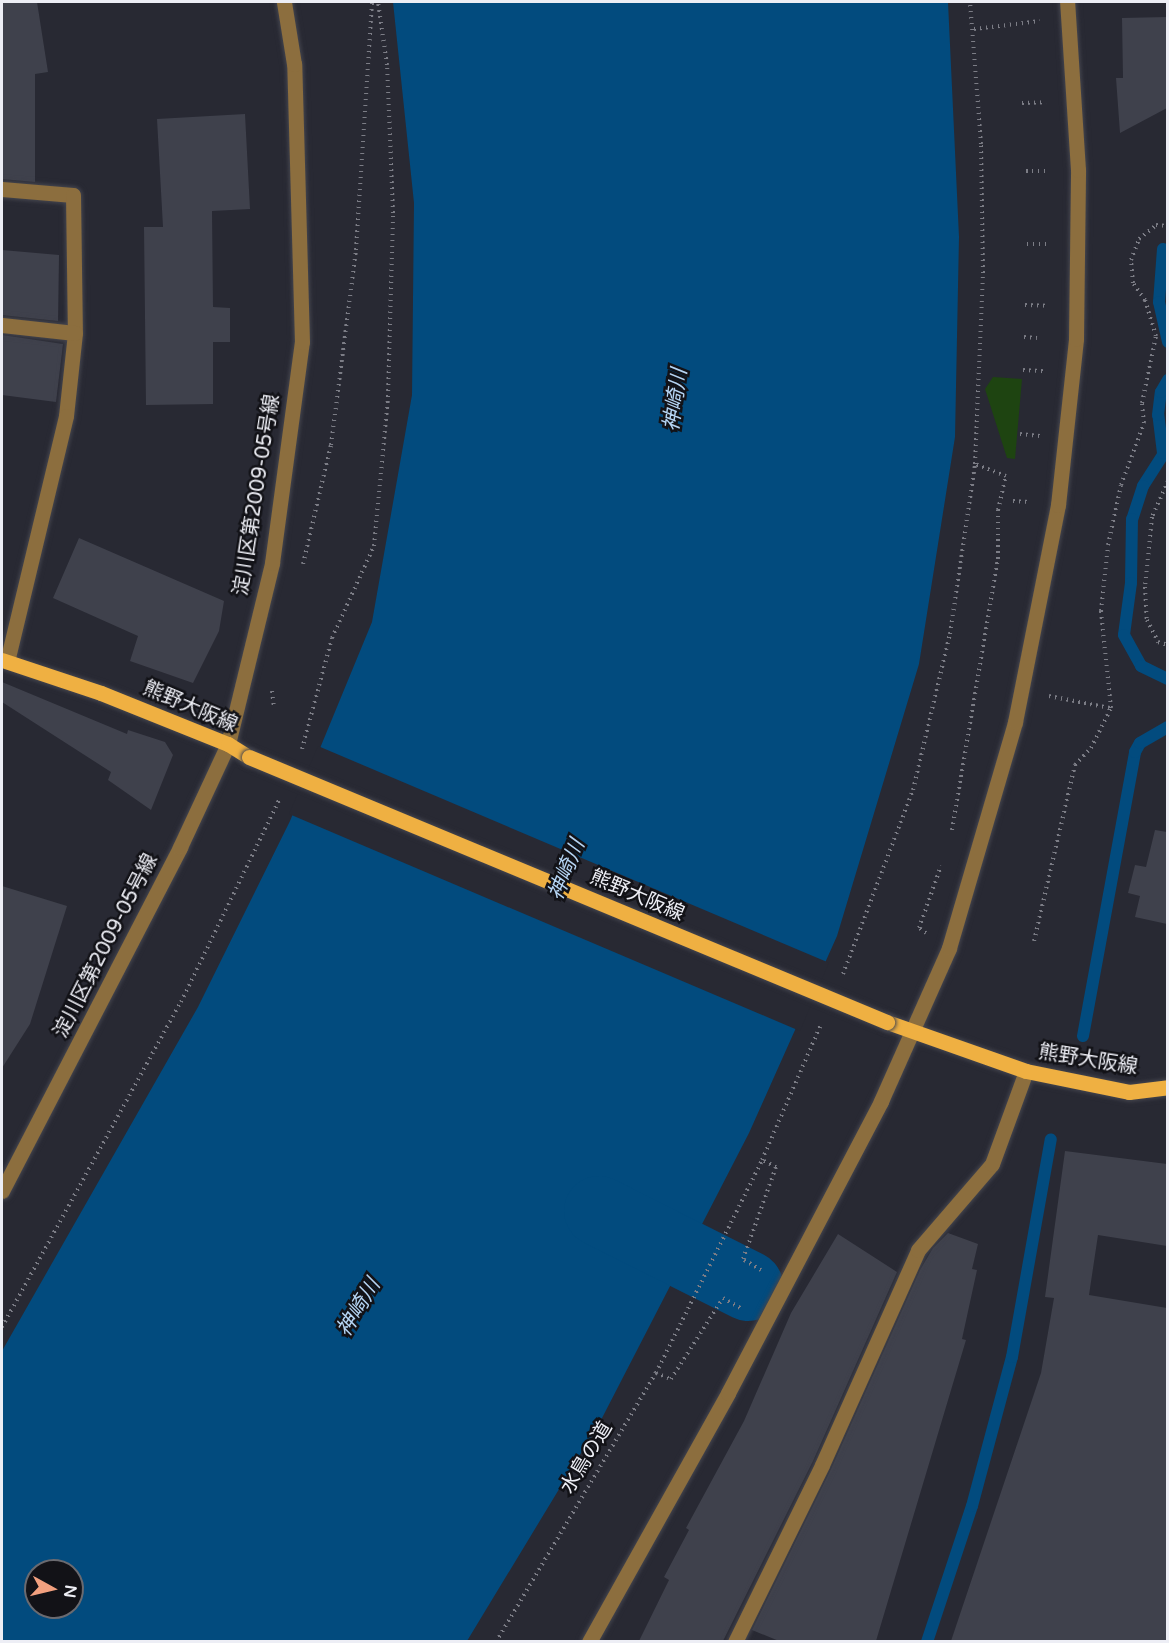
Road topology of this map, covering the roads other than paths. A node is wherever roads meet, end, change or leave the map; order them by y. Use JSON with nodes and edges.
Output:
{"nodes":[{"id":1,"x":284,"y":2,"type":"edge"},
{"id":2,"x":1067,"y":2,"type":"edge"},
{"id":3,"x":2,"y":189,"type":"edge"},
{"id":4,"x":2,"y":325,"type":"edge"},
{"id":5,"x":75,"y":333,"type":"junction"},
{"id":6,"x":4,"y":661,"type":"edge"},
{"id":7,"x":228,"y":744,"type":"junction"},
{"id":8,"x":915,"y":1031,"type":"junction"},
{"id":9,"x":1026,"y":1071,"type":"junction"},
{"id":10,"x":1167,"y":1087,"type":"edge"},
{"id":11,"x":2,"y":1191,"type":"edge"},
{"id":12,"x":589,"y":1641,"type":"edge"},
{"id":13,"x":735,"y":1641,"type":"edge"}],
"edges":[{"from":1,"to":7,"type":"street","name":"淀川区第2009-05号線"},
{"from":2,"to":8,"type":"street"},
{"from":3,"to":5,"type":"street"},
{"from":4,"to":5,"type":"street"},
{"from":5,"to":6,"type":"street"},
{"from":6,"to":7,"type":"main road","name":"熊野大阪線"},
{"from":7,"to":8,"type":"main road","name":"熊野大阪線","bridge":true},
{"from":7,"to":11,"type":"street","name":"淀川区第2009-05号線"},
{"from":8,"to":9,"type":"main road","name":"熊野大阪線"},
{"from":8,"to":12,"type":"street"},
{"from":9,"to":10,"type":"main road","name":"熊野大阪線"},
{"from":9,"to":13,"type":"street"}]}
